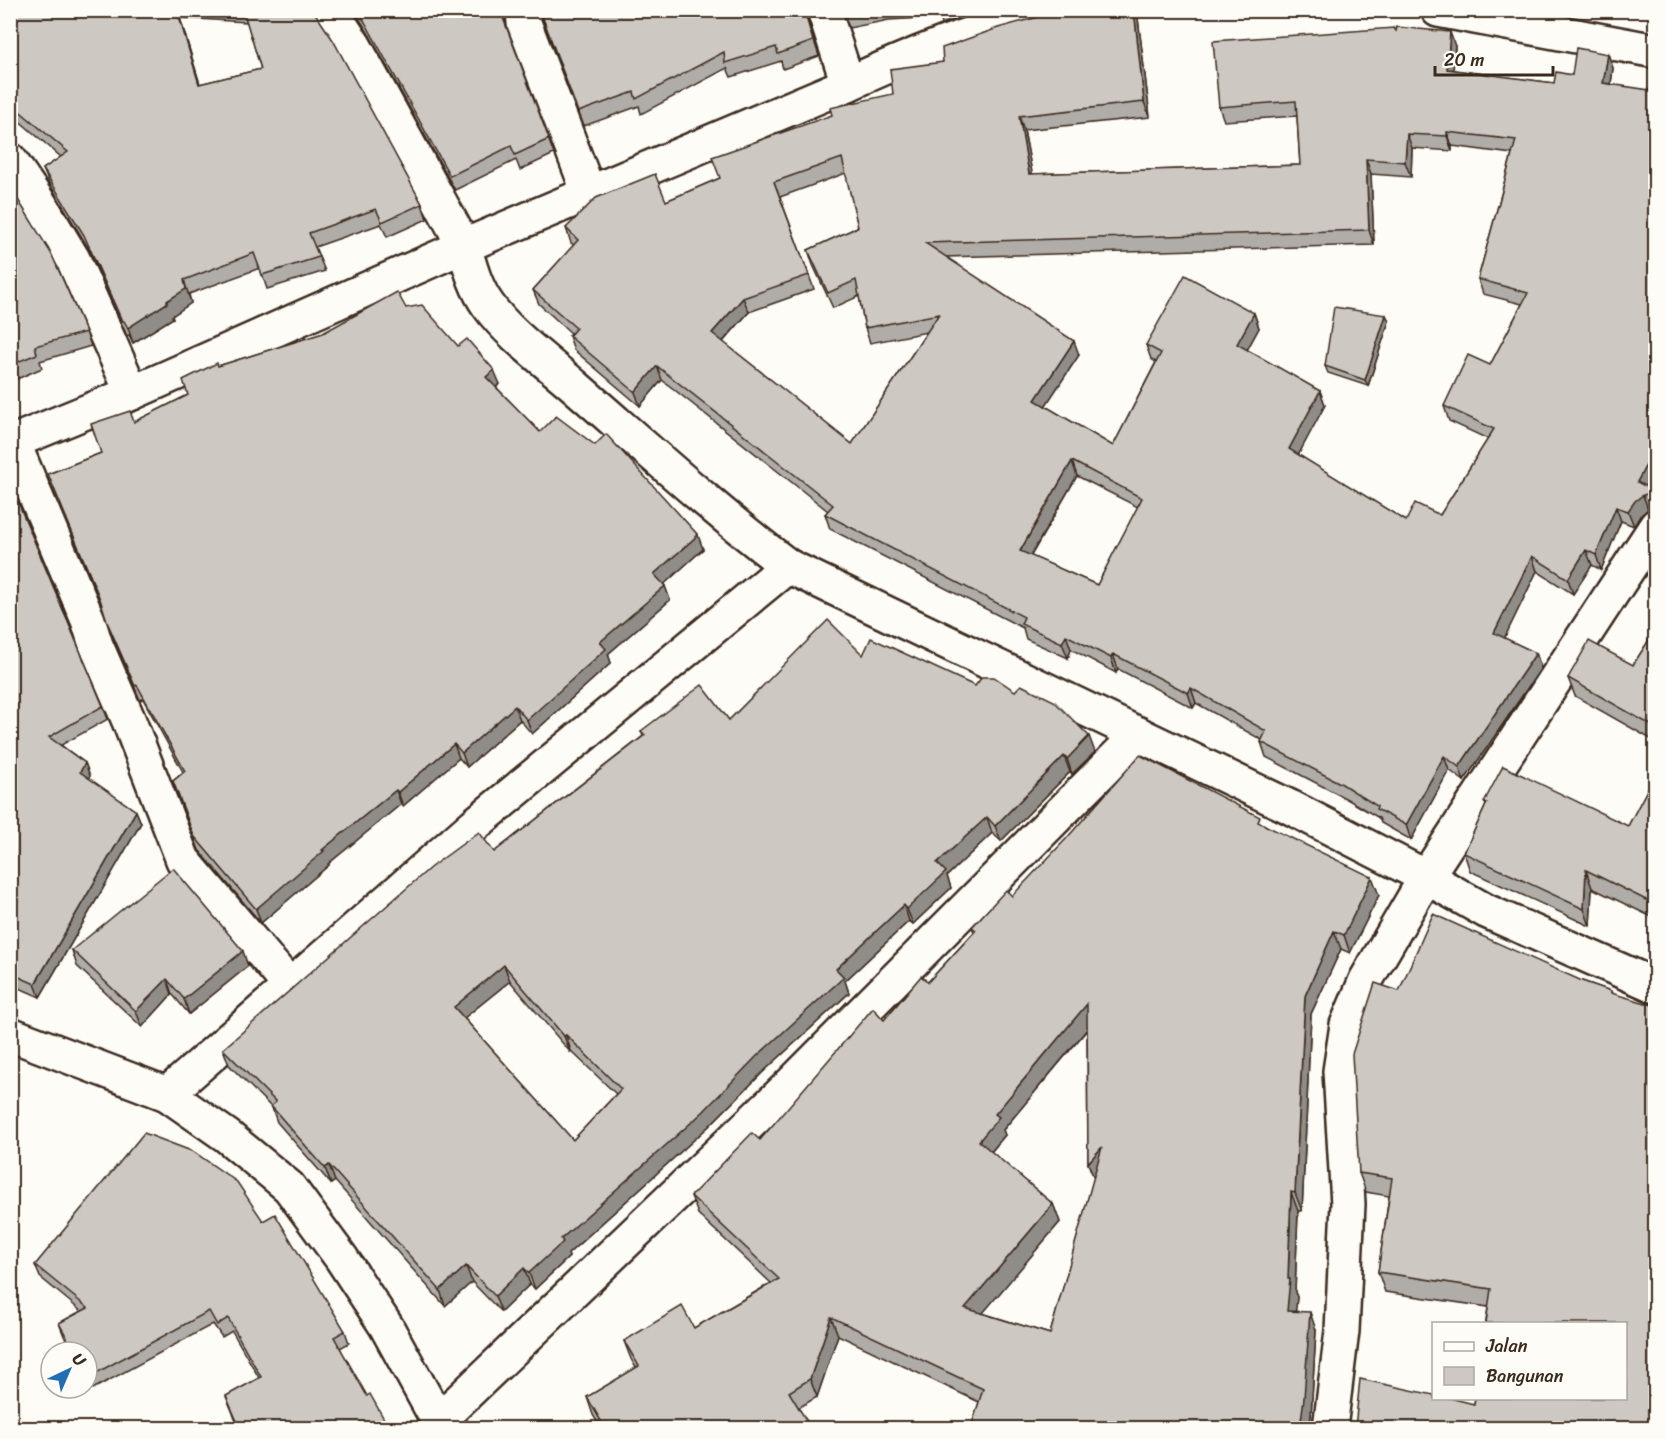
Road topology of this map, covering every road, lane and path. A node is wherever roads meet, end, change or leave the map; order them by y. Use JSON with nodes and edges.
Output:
{"nodes":[{"id":1,"x":331,"y":10,"type":"edge"},
{"id":2,"x":523,"y":10,"type":"edge"},
{"id":3,"x":824,"y":10,"type":"edge"},
{"id":4,"x":1050,"y":10,"type":"edge"},
{"id":5,"x":1438,"y":10,"type":"edge"},
{"id":6,"x":1656,"y":51,"type":"edge"},
{"id":7,"x":848,"y":84,"type":"junction"},
{"id":8,"x":10,"y":160,"type":"edge"},
{"id":9,"x":589,"y":193,"type":"junction"},
{"id":10,"x":464,"y":246,"type":"junction"},
{"id":11,"x":132,"y":393,"type":"junction"},
{"id":12,"x":12,"y":443,"type":"edge"},
{"id":13,"x":1656,"y":526,"type":"edge"},
{"id":14,"x":788,"y":566,"type":"junction"},
{"id":15,"x":1139,"y":734,"type":"junction"},
{"id":16,"x":1426,"y":877,"type":"junction"},
{"id":17,"x":290,"y":986,"type":"junction"},
{"id":18,"x":1656,"y":986,"type":"edge"},
{"id":19,"x":10,"y":1034,"type":"edge"},
{"id":20,"x":167,"y":1094,"type":"junction"},
{"id":21,"x":441,"y":1424,"type":"edge"},
{"id":22,"x":1330,"y":1428,"type":"edge"}],
"edges":[{"from":1,"to":10,"type":"main road"},
{"from":2,"to":9,"type":"main road"},
{"from":3,"to":7,"type":"main road"},
{"from":4,"to":7,"type":"main road"},
{"from":5,"to":6,"type":"main road"},
{"from":7,"to":9,"type":"main road"},
{"from":8,"to":11,"type":"main road"},
{"from":9,"to":10,"type":"main road"},
{"from":10,"to":11,"type":"main road"},
{"from":10,"to":14,"type":"main road"},
{"from":11,"to":12,"type":"main road"},
{"from":12,"to":17,"type":"main road"},
{"from":13,"to":16,"type":"main road"},
{"from":14,"to":15,"type":"main road"},
{"from":14,"to":17,"type":"main road"},
{"from":15,"to":16,"type":"main road"},
{"from":15,"to":21,"type":"main road"},
{"from":16,"to":18,"type":"main road"},
{"from":16,"to":22,"type":"main road"},
{"from":17,"to":20,"type":"main road"},
{"from":19,"to":20,"type":"main road"},
{"from":20,"to":21,"type":"main road"}]}
